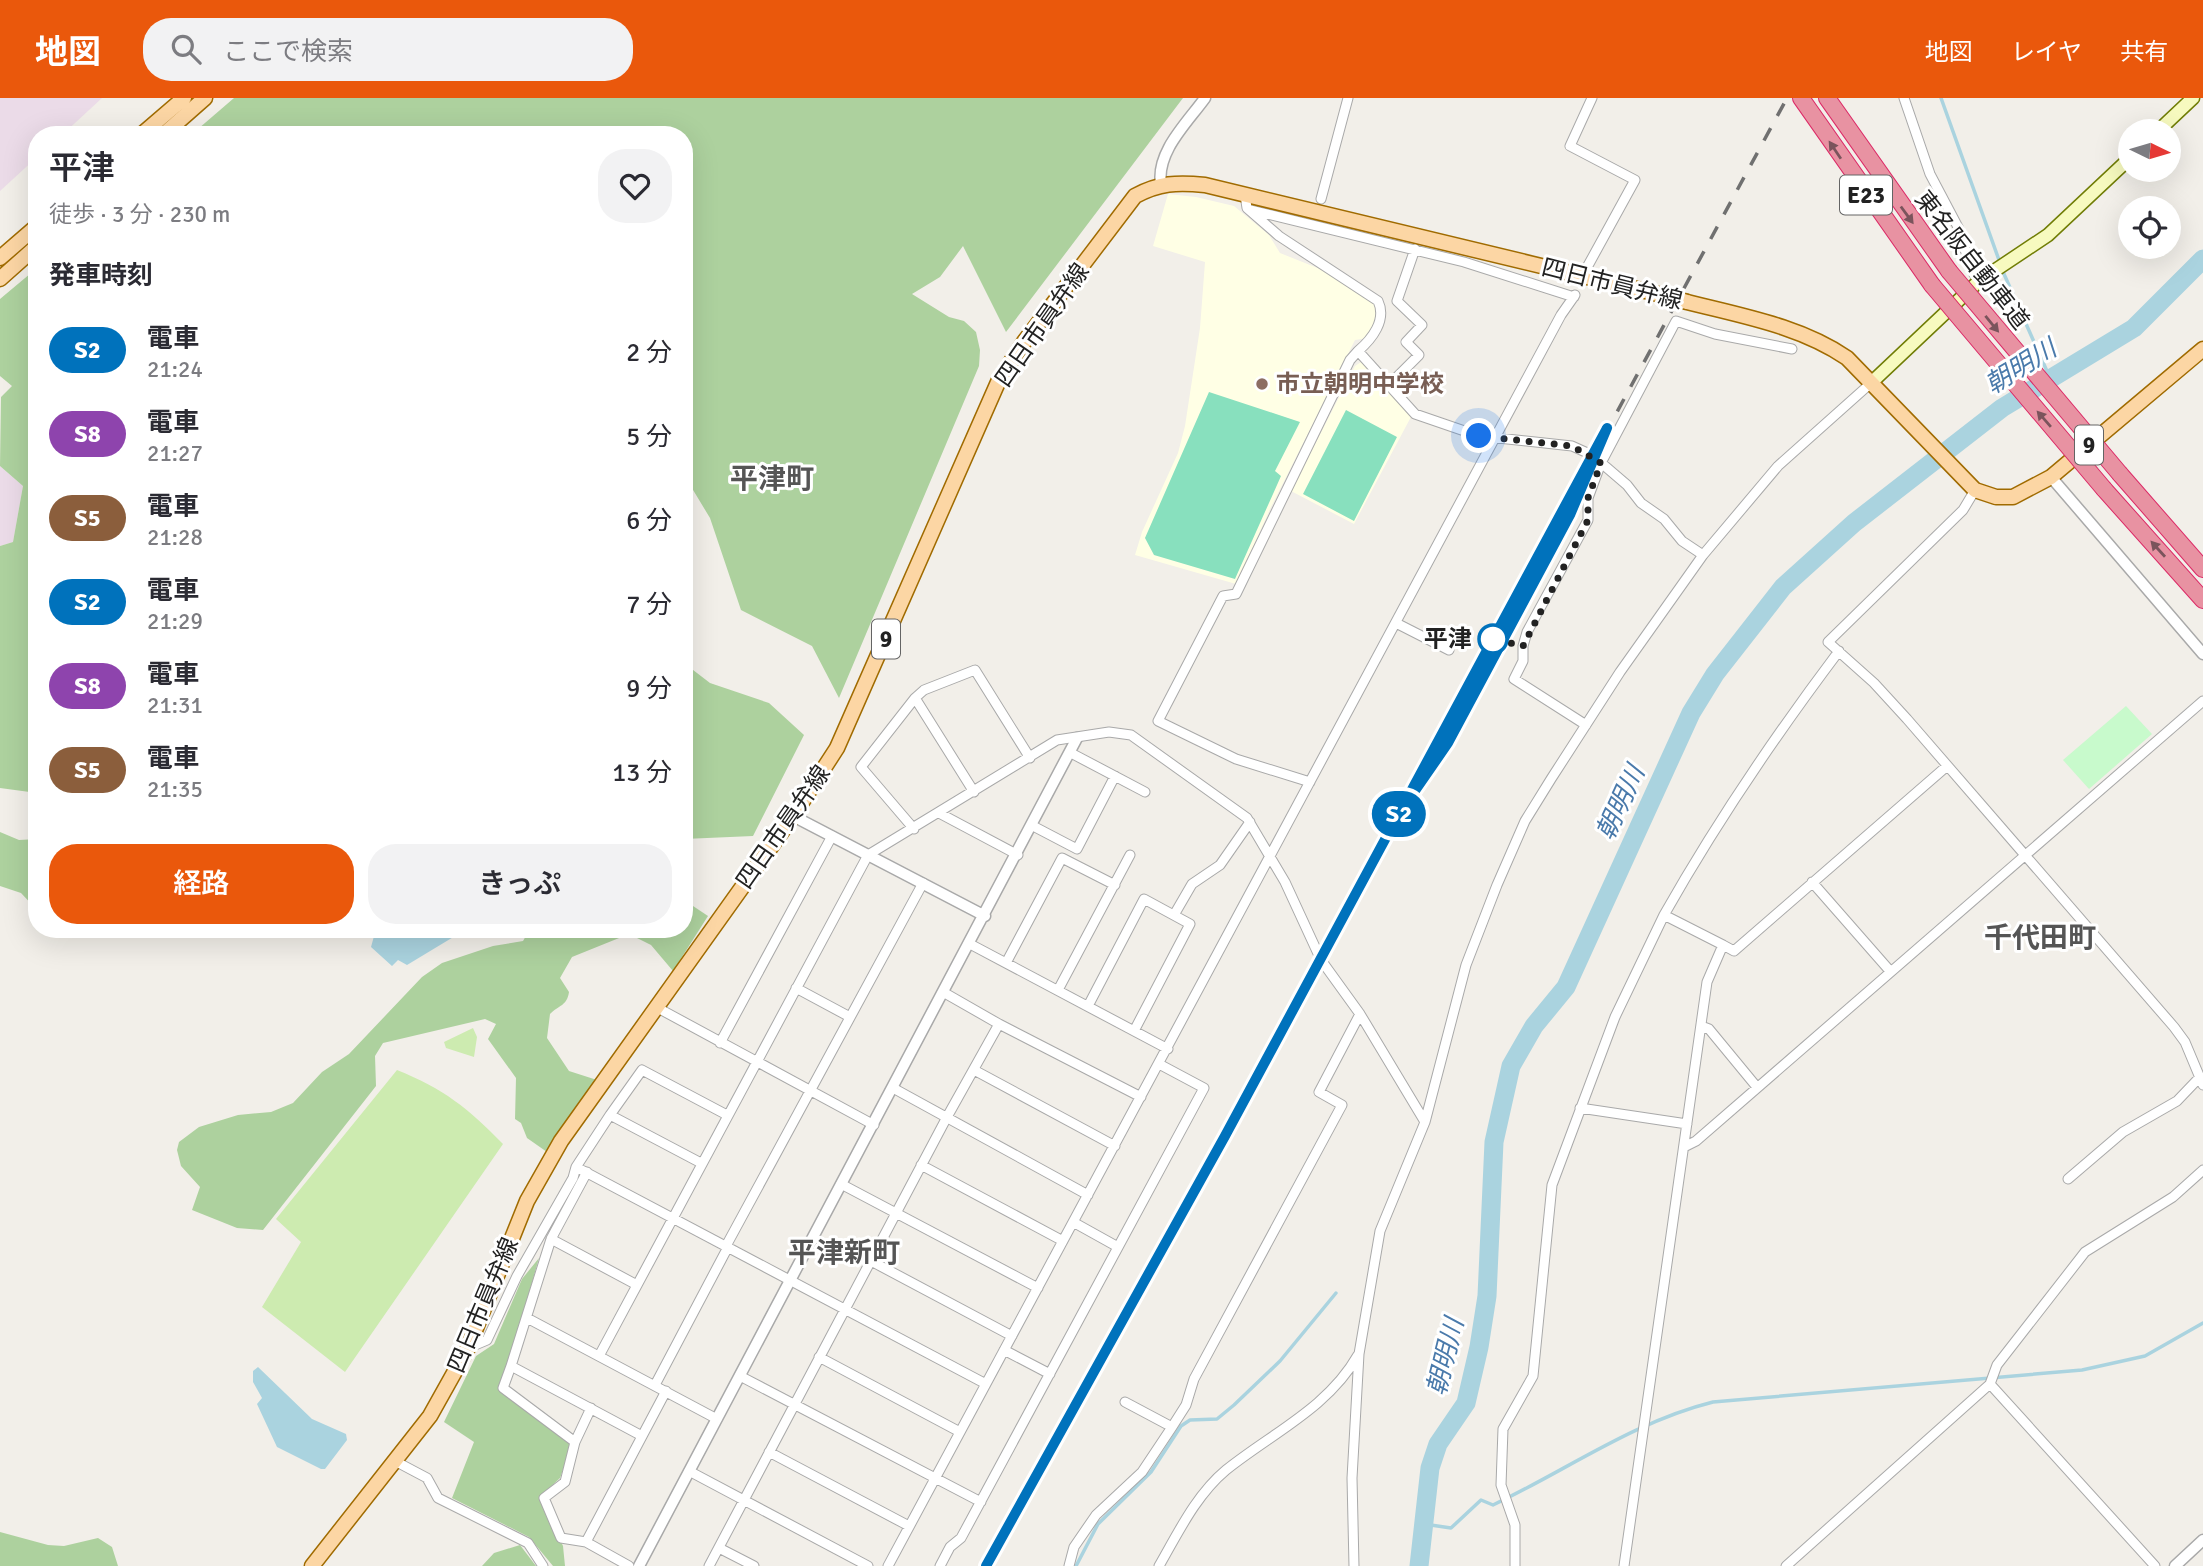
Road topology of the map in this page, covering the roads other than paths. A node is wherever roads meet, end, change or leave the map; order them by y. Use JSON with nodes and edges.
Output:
{"nodes":[{"id":1,"x":184,"y":98,"type":"edge"},
{"id":2,"x":205,"y":98,"type":"edge"},
{"id":3,"x":1205,"y":98,"type":"edge"},
{"id":4,"x":1348,"y":98,"type":"edge"},
{"id":5,"x":1592,"y":98,"type":"edge"},
{"id":6,"x":1827,"y":98,"type":"edge"},
{"id":7,"x":1904,"y":98,"type":"edge"},
{"id":8,"x":2193,"y":98,"type":"edge"},
{"id":9,"x":1803,"y":100,"type":"edge"},
{"id":10,"x":2171,"y":119,"type":"edge"},
{"id":11,"x":152,"y":126,"type":"edge"},
{"id":12,"x":173,"y":126,"type":"edge"},
{"id":13,"x":2118,"y":169,"type":"edge"},
{"id":14,"x":1161,"y":184,"type":"junction"},
{"id":15,"x":1321,"y":199,"type":"dead end"},
{"id":16,"x":1246,"y":202,"type":"junction"},
{"id":17,"x":28,"y":234,"type":"edge"},
{"id":18,"x":1415,"y":249,"type":"junction"},
{"id":19,"x":28,"y":254,"type":"edge"},
{"id":20,"x":0,"y":258,"type":"edge"},
{"id":21,"x":1585,"y":271,"type":"dead end"},
{"id":22,"x":0,"y":279,"type":"edge"},
{"id":23,"x":1979,"y":281,"type":"junction"},
{"id":24,"x":1792,"y":349,"type":"dead end"},
{"id":25,"x":2203,"y":349,"type":"edge"},
{"id":26,"x":1358,"y":351,"type":"junction"},
{"id":27,"x":1388,"y":386,"type":"junction"},
{"id":28,"x":1876,"y":388,"type":"junction"},
{"id":29,"x":1498,"y":437,"type":"junction"},
{"id":30,"x":1601,"y":463,"type":"junction"},
{"id":31,"x":2051,"y":477,"type":"junction"},
{"id":32,"x":1975,"y":489,"type":"junction"},
{"id":33,"x":1703,"y":555,"type":"junction"},
{"id":34,"x":2203,"y":569,"type":"edge"},
{"id":35,"x":2203,"y":600,"type":"edge"},
{"id":36,"x":1396,"y":623,"type":"junction"},
{"id":37,"x":1449,"y":650,"type":"dead end"},
{"id":38,"x":1839,"y":651,"type":"junction"},
{"id":39,"x":2203,"y":654,"type":"edge"},
{"id":40,"x":915,"y":698,"type":"junction"},
{"id":41,"x":2203,"y":701,"type":"edge"},
{"id":42,"x":1586,"y":725,"type":"junction"},
{"id":43,"x":1077,"y":738,"type":"junction"},
{"id":44,"x":1071,"y":752,"type":"junction"},
{"id":45,"x":1030,"y":758,"type":"junction"},
{"id":46,"x":1947,"y":766,"type":"junction"},
{"id":47,"x":1115,"y":776,"type":"junction"},
{"id":48,"x":1310,"y":782,"type":"junction"},
{"id":49,"x":974,"y":792,"type":"junction"},
{"id":50,"x":1145,"y":792,"type":"dead end"},
{"id":51,"x":939,"y":813,"type":"junction"},
{"id":52,"x":793,"y":816,"type":"junction"},
{"id":53,"x":1250,"y":822,"type":"junction"},
{"id":54,"x":1033,"y":826,"type":"junction"},
{"id":55,"x":914,"y":829,"type":"junction"},
{"id":56,"x":832,"y":836,"type":"junction"},
{"id":57,"x":869,"y":855,"type":"junction"},
{"id":58,"x":1018,"y":855,"type":"junction"},
{"id":59,"x":1130,"y":855,"type":"dead end"},
{"id":60,"x":2025,"y":855,"type":"junction"},
{"id":61,"x":1270,"y":858,"type":"junction"},
{"id":62,"x":1812,"y":882,"type":"junction"},
{"id":63,"x":923,"y":883,"type":"junction"},
{"id":64,"x":1115,"y":885,"type":"junction"},
{"id":65,"x":1174,"y":915,"type":"junction"},
{"id":66,"x":1664,"y":915,"type":"junction"},
{"id":67,"x":985,"y":916,"type":"junction"},
{"id":68,"x":970,"y":944,"type":"junction"},
{"id":69,"x":1723,"y":945,"type":"junction"},
{"id":70,"x":1006,"y":963,"type":"junction"},
{"id":71,"x":1890,"y":971,"type":"junction"},
{"id":72,"x":796,"y":989,"type":"junction"},
{"id":73,"x":1058,"y":990,"type":"junction"},
{"id":74,"x":943,"y":992,"type":"junction"},
{"id":75,"x":1087,"y":1006,"type":"junction"},
{"id":76,"x":656,"y":1007,"type":"junction"},
{"id":77,"x":1360,"y":1014,"type":"junction"},
{"id":78,"x":850,"y":1017,"type":"junction"},
{"id":79,"x":999,"y":1024,"type":"junction"},
{"id":80,"x":1701,"y":1026,"type":"junction"},
{"id":81,"x":1134,"y":1031,"type":"junction"},
{"id":82,"x":720,"y":1043,"type":"junction"},
{"id":83,"x":1168,"y":1049,"type":"junction"},
{"id":84,"x":756,"y":1062,"type":"junction"},
{"id":85,"x":1159,"y":1064,"type":"junction"},
{"id":86,"x":974,"y":1070,"type":"junction"},
{"id":87,"x":2201,"y":1081,"type":"edge"},
{"id":88,"x":1756,"y":1086,"type":"junction"},
{"id":89,"x":893,"y":1088,"type":"junction"},
{"id":90,"x":809,"y":1091,"type":"junction"},
{"id":91,"x":1141,"y":1097,"type":"junction"},
{"id":92,"x":1580,"y":1108,"type":"junction"},
{"id":93,"x":610,"y":1115,"type":"junction"},
{"id":94,"x":727,"y":1115,"type":"junction"},
{"id":95,"x":947,"y":1117,"type":"junction"},
{"id":96,"x":1425,"y":1122,"type":"junction"},
{"id":97,"x":1687,"y":1124,"type":"junction"},
{"id":98,"x":874,"y":1125,"type":"junction"},
{"id":99,"x":1115,"y":1146,"type":"junction"},
{"id":100,"x":1684,"y":1147,"type":"junction"},
{"id":101,"x":701,"y":1163,"type":"junction"},
{"id":102,"x":921,"y":1165,"type":"junction"},
{"id":103,"x":576,"y":1167,"type":"junction"},
{"id":104,"x":2203,"y":1170,"type":"edge"},
{"id":105,"x":587,"y":1172,"type":"junction"},
{"id":106,"x":2068,"y":1179,"type":"dead end"},
{"id":107,"x":841,"y":1184,"type":"junction"},
{"id":108,"x":1088,"y":1195,"type":"junction"},
{"id":109,"x":896,"y":1213,"type":"junction"},
{"id":110,"x":673,"y":1218,"type":"junction"},
{"id":111,"x":1073,"y":1222,"type":"junction"},
{"id":112,"x":551,"y":1239,"type":"junction"},
{"id":113,"x":1063,"y":1241,"type":"junction"},
{"id":114,"x":727,"y":1247,"type":"junction"},
{"id":115,"x":1118,"y":1247,"type":"junction"},
{"id":116,"x":871,"y":1261,"type":"junction"},
{"id":117,"x":790,"y":1280,"type":"junction"},
{"id":118,"x":637,"y":1284,"type":"junction"},
{"id":119,"x":1038,"y":1288,"type":"junction"},
{"id":120,"x":845,"y":1309,"type":"junction"},
{"id":121,"x":527,"y":1318,"type":"junction"},
{"id":122,"x":1012,"y":1336,"type":"junction"},
{"id":123,"x":468,"y":1348,"type":"junction"},
{"id":124,"x":1004,"y":1350,"type":"junction"},
{"id":125,"x":1359,"y":1354,"type":"junction"},
{"id":126,"x":599,"y":1356,"type":"junction"},
{"id":127,"x":819,"y":1357,"type":"junction"},
{"id":128,"x":511,"y":1366,"type":"junction"},
{"id":129,"x":1050,"y":1374,"type":"junction"},
{"id":130,"x":740,"y":1376,"type":"junction"},
{"id":131,"x":1990,"y":1383,"type":"junction"},
{"id":132,"x":986,"y":1384,"type":"junction"},
{"id":133,"x":655,"y":1385,"type":"junction"},
{"id":134,"x":666,"y":1391,"type":"junction"},
{"id":135,"x":1125,"y":1402,"type":"dead end"},
{"id":136,"x":794,"y":1405,"type":"junction"},
{"id":137,"x":591,"y":1408,"type":"junction"},
{"id":138,"x":717,"y":1419,"type":"junction"},
{"id":139,"x":1172,"y":1427,"type":"junction"},
{"id":140,"x":960,"y":1432,"type":"junction"},
{"id":141,"x":642,"y":1436,"type":"junction"},
{"id":142,"x":575,"y":1442,"type":"junction"},
{"id":143,"x":769,"y":1452,"type":"junction"},
{"id":144,"x":393,"y":1461,"type":"junction"},
{"id":145,"x":689,"y":1471,"type":"junction"},
{"id":146,"x":935,"y":1479,"type":"junction"},
{"id":147,"x":744,"y":1501,"type":"junction"},
{"id":148,"x":981,"y":1502,"type":"junction"},
{"id":149,"x":909,"y":1526,"type":"junction"},
{"id":150,"x":2203,"y":1540,"type":"edge"},
{"id":151,"x":586,"y":1542,"type":"junction"},
{"id":152,"x":719,"y":1548,"type":"junction"},
{"id":153,"x":313,"y":1566,"type":"edge"},
{"id":154,"x":543,"y":1566,"type":"edge"},
{"id":155,"x":629,"y":1566,"type":"edge"},
{"id":156,"x":639,"y":1566,"type":"edge"},
{"id":157,"x":709,"y":1566,"type":"edge"},
{"id":158,"x":754,"y":1566,"type":"edge"},
{"id":159,"x":869,"y":1566,"type":"edge"},
{"id":160,"x":888,"y":1566,"type":"edge"},
{"id":161,"x":940,"y":1566,"type":"edge"},
{"id":162,"x":1069,"y":1566,"type":"edge"},
{"id":163,"x":1158,"y":1566,"type":"edge"},
{"id":164,"x":1354,"y":1566,"type":"edge"},
{"id":165,"x":1515,"y":1566,"type":"edge"},
{"id":166,"x":1624,"y":1566,"type":"edge"},
{"id":167,"x":1786,"y":1566,"type":"edge"},
{"id":168,"x":2155,"y":1566,"type":"edge"},
{"id":169,"x":2175,"y":1566,"type":"edge"}],
"edges":[{"from":1,"to":11,"type":"main road"},
{"from":2,"to":12,"type":"main road"},
{"from":3,"to":14,"type":"street"},
{"from":4,"to":15,"type":"street"},
{"from":5,"to":21,"type":"street"},
{"from":6,"to":34,"type":"highway","name":"東名阪自動車道","number":"E23","one_way":true,"bridge":true},
{"from":7,"to":23,"type":"street"},
{"from":8,"to":10,"type":"main road"},
{"from":35,"to":9,"type":"highway","name":"東名阪自動車道","number":"E23","one_way":true,"bridge":true},
{"from":13,"to":23,"type":"main road"},
{"from":14,"to":16,"type":"main road","name":"四日市員弁線","number":"9"},
{"from":14,"to":52,"type":"main road","name":"四日市員弁線","number":"9"},
{"from":16,"to":18,"type":"street"},
{"from":16,"to":26,"type":"street"},
{"from":16,"to":28,"type":"main road","name":"四日市員弁線","number":"9","bridge":true},
{"from":17,"to":20,"type":"main road"},
{"from":18,"to":27,"type":"street"},
{"from":18,"to":29,"type":"street"},
{"from":19,"to":22,"type":"main road"},
{"from":23,"to":28,"type":"main road"},
{"from":24,"to":30,"type":"street"},
{"from":25,"to":31,"type":"main road","number":"9"},
{"from":26,"to":27,"type":"street"},
{"from":26,"to":48,"type":"street"},
{"from":27,"to":29,"type":"street"},
{"from":28,"to":32,"type":"main road","name":"四日市員弁線","number":"9"},
{"from":28,"to":33,"type":"street"},
{"from":29,"to":30,"type":"street"},
{"from":29,"to":36,"type":"street"},
{"from":30,"to":33,"type":"street"},
{"from":30,"to":42,"type":"street"},
{"from":31,"to":32,"type":"main road","number":"9"},
{"from":31,"to":39,"type":"street"},
{"from":32,"to":38,"type":"street"},
{"from":33,"to":42,"type":"street"},
{"from":36,"to":37,"type":"street"},
{"from":36,"to":48,"type":"street"},
{"from":38,"to":46,"type":"street"},
{"from":38,"to":66,"type":"street"},
{"from":40,"to":45,"type":"street"},
{"from":40,"to":49,"type":"street"},
{"from":40,"to":55,"type":"street"},
{"from":41,"to":60,"type":"street"},
{"from":42,"to":96,"type":"street"},
{"from":43,"to":44,"type":"street"},
{"from":43,"to":45,"type":"street"},
{"from":43,"to":53,"type":"street"},
{"from":44,"to":47,"type":"street"},
{"from":44,"to":54,"type":"street"},
{"from":45,"to":49,"type":"street"},
{"from":46,"to":60,"type":"street"},
{"from":46,"to":62,"type":"street"},
{"from":47,"to":50,"type":"street"},
{"from":47,"to":54,"type":"street"},
{"from":48,"to":61,"type":"street"},
{"from":49,"to":51,"type":"street"},
{"from":51,"to":55,"type":"street"},
{"from":51,"to":58,"type":"street"},
{"from":52,"to":56,"type":"street"},
{"from":52,"to":76,"type":"main road","name":"四日市員弁線","number":"9"},
{"from":53,"to":61,"type":"street"},
{"from":53,"to":65,"type":"street"},
{"from":54,"to":58,"type":"street"},
{"from":55,"to":57,"type":"street"},
{"from":56,"to":57,"type":"street"},
{"from":56,"to":82,"type":"street"},
{"from":57,"to":63,"type":"street"},
{"from":57,"to":72,"type":"street"},
{"from":58,"to":67,"type":"street"},
{"from":59,"to":64,"type":"street"},
{"from":60,"to":71,"type":"street"},
{"from":60,"to":87,"type":"street"},
{"from":61,"to":77,"type":"street"},
{"from":61,"to":83,"type":"street"},
{"from":62,"to":69,"type":"street"},
{"from":62,"to":71,"type":"street"},
{"from":63,"to":67,"type":"street"},
{"from":63,"to":78,"type":"street"},
{"from":64,"to":70,"type":"street"},
{"from":64,"to":73,"type":"street"},
{"from":65,"to":75,"type":"street"},
{"from":65,"to":81,"type":"street"},
{"from":66,"to":69,"type":"street"},
{"from":66,"to":92,"type":"street"},
{"from":67,"to":68,"type":"street"},
{"from":68,"to":70,"type":"street"},
{"from":68,"to":74,"type":"street"},
{"from":69,"to":80,"type":"street"},
{"from":70,"to":73,"type":"street"},
{"from":71,"to":88,"type":"street"},
{"from":72,"to":78,"type":"street"},
{"from":72,"to":84,"type":"street"},
{"from":73,"to":75,"type":"street"},
{"from":74,"to":79,"type":"street"},
{"from":74,"to":89,"type":"street"},
{"from":75,"to":81,"type":"street"},
{"from":76,"to":82,"type":"street"},
{"from":76,"to":123,"type":"main road","name":"四日市員弁線","number":"9"},
{"from":77,"to":96,"type":"street"},
{"from":77,"to":139,"type":"street"},
{"from":78,"to":90,"type":"street"},
{"from":79,"to":86,"type":"street"},
{"from":79,"to":91,"type":"street"},
{"from":80,"to":88,"type":"street"},
{"from":80,"to":97,"type":"street"},
{"from":81,"to":83,"type":"street"},
{"from":82,"to":84,"type":"street"},
{"from":83,"to":85,"type":"street"},
{"from":84,"to":90,"type":"street"},
{"from":84,"to":94,"type":"street"},
{"from":85,"to":91,"type":"street"},
{"from":85,"to":115,"type":"street"},
{"from":86,"to":95,"type":"street"},
{"from":86,"to":99,"type":"street"},
{"from":87,"to":106,"type":"street"},
{"from":88,"to":100,"type":"street"},
{"from":89,"to":95,"type":"street"},
{"from":89,"to":98,"type":"street"},
{"from":90,"to":98,"type":"street"},
{"from":90,"to":114,"type":"street"},
{"from":91,"to":99,"type":"street"},
{"from":92,"to":97,"type":"street"},
{"from":92,"to":165,"type":"street"},
{"from":93,"to":94,"type":"street"},
{"from":93,"to":101,"type":"street"},
{"from":93,"to":103,"type":"street"},
{"from":94,"to":101,"type":"street"},
{"from":95,"to":102,"type":"street"},
{"from":95,"to":108,"type":"street"},
{"from":96,"to":125,"type":"street"},
{"from":97,"to":100,"type":"street"},
{"from":98,"to":107,"type":"street"},
{"from":99,"to":108,"type":"street"},
{"from":100,"to":166,"type":"street"},
{"from":101,"to":110,"type":"street"},
{"from":102,"to":109,"type":"street"},
{"from":102,"to":113,"type":"street"},
{"from":103,"to":105,"type":"street"},
{"from":103,"to":123,"type":"street"},
{"from":104,"to":131,"type":"street"},
{"from":105,"to":110,"type":"street"},
{"from":105,"to":112,"type":"street"},
{"from":107,"to":109,"type":"street"},
{"from":107,"to":117,"type":"street"},
{"from":108,"to":111,"type":"street"},
{"from":109,"to":116,"type":"street"},
{"from":109,"to":119,"type":"street"},
{"from":110,"to":114,"type":"street"},
{"from":110,"to":118,"type":"street"},
{"from":111,"to":113,"type":"street"},
{"from":111,"to":115,"type":"street"},
{"from":112,"to":118,"type":"street"},
{"from":112,"to":121,"type":"street"},
{"from":113,"to":119,"type":"street"},
{"from":114,"to":117,"type":"street"},
{"from":114,"to":133,"type":"street"},
{"from":115,"to":129,"type":"street"},
{"from":116,"to":120,"type":"street"},
{"from":116,"to":122,"type":"street"},
{"from":117,"to":120,"type":"street"},
{"from":117,"to":130,"type":"street"},
{"from":118,"to":126,"type":"street"},
{"from":119,"to":122,"type":"street"},
{"from":120,"to":127,"type":"street"},
{"from":120,"to":132,"type":"street"},
{"from":121,"to":126,"type":"street"},
{"from":121,"to":128,"type":"street"},
{"from":122,"to":124,"type":"street"},
{"from":123,"to":144,"type":"main road","name":"四日市員弁線","number":"9"},
{"from":124,"to":129,"type":"street"},
{"from":124,"to":132,"type":"street"},
{"from":125,"to":163,"type":"street"},
{"from":125,"to":164,"type":"street"},
{"from":126,"to":133,"type":"street"},
{"from":127,"to":136,"type":"street"},
{"from":127,"to":140,"type":"street"},
{"from":128,"to":137,"type":"street"},
{"from":128,"to":142,"type":"street"},
{"from":129,"to":148,"type":"street"},
{"from":130,"to":136,"type":"street"},
{"from":130,"to":138,"type":"street"},
{"from":131,"to":167,"type":"street"},
{"from":131,"to":168,"type":"street"},
{"from":132,"to":140,"type":"street"},
{"from":133,"to":134,"type":"street"},
{"from":134,"to":138,"type":"street"},
{"from":134,"to":141,"type":"street"},
{"from":135,"to":139,"type":"street"},
{"from":136,"to":143,"type":"street"},
{"from":136,"to":146,"type":"street"},
{"from":137,"to":141,"type":"street"},
{"from":137,"to":142,"type":"street"},
{"from":138,"to":145,"type":"street"},
{"from":139,"to":162,"type":"street"},
{"from":140,"to":146,"type":"street"},
{"from":141,"to":151,"type":"street"},
{"from":142,"to":151,"type":"street"},
{"from":143,"to":147,"type":"street"},
{"from":143,"to":149,"type":"street"},
{"from":144,"to":153,"type":"main road","name":"四日市員弁線","number":"9"},
{"from":144,"to":154,"type":"street"},
{"from":145,"to":147,"type":"street"},
{"from":145,"to":156,"type":"street"},
{"from":146,"to":148,"type":"street"},
{"from":146,"to":149,"type":"street"},
{"from":147,"to":152,"type":"street"},
{"from":147,"to":159,"type":"street"},
{"from":148,"to":161,"type":"street"},
{"from":149,"to":160,"type":"street"},
{"from":150,"to":169,"type":"street"},
{"from":151,"to":155,"type":"street"},
{"from":152,"to":157,"type":"street"},
{"from":152,"to":158,"type":"street"}]}
